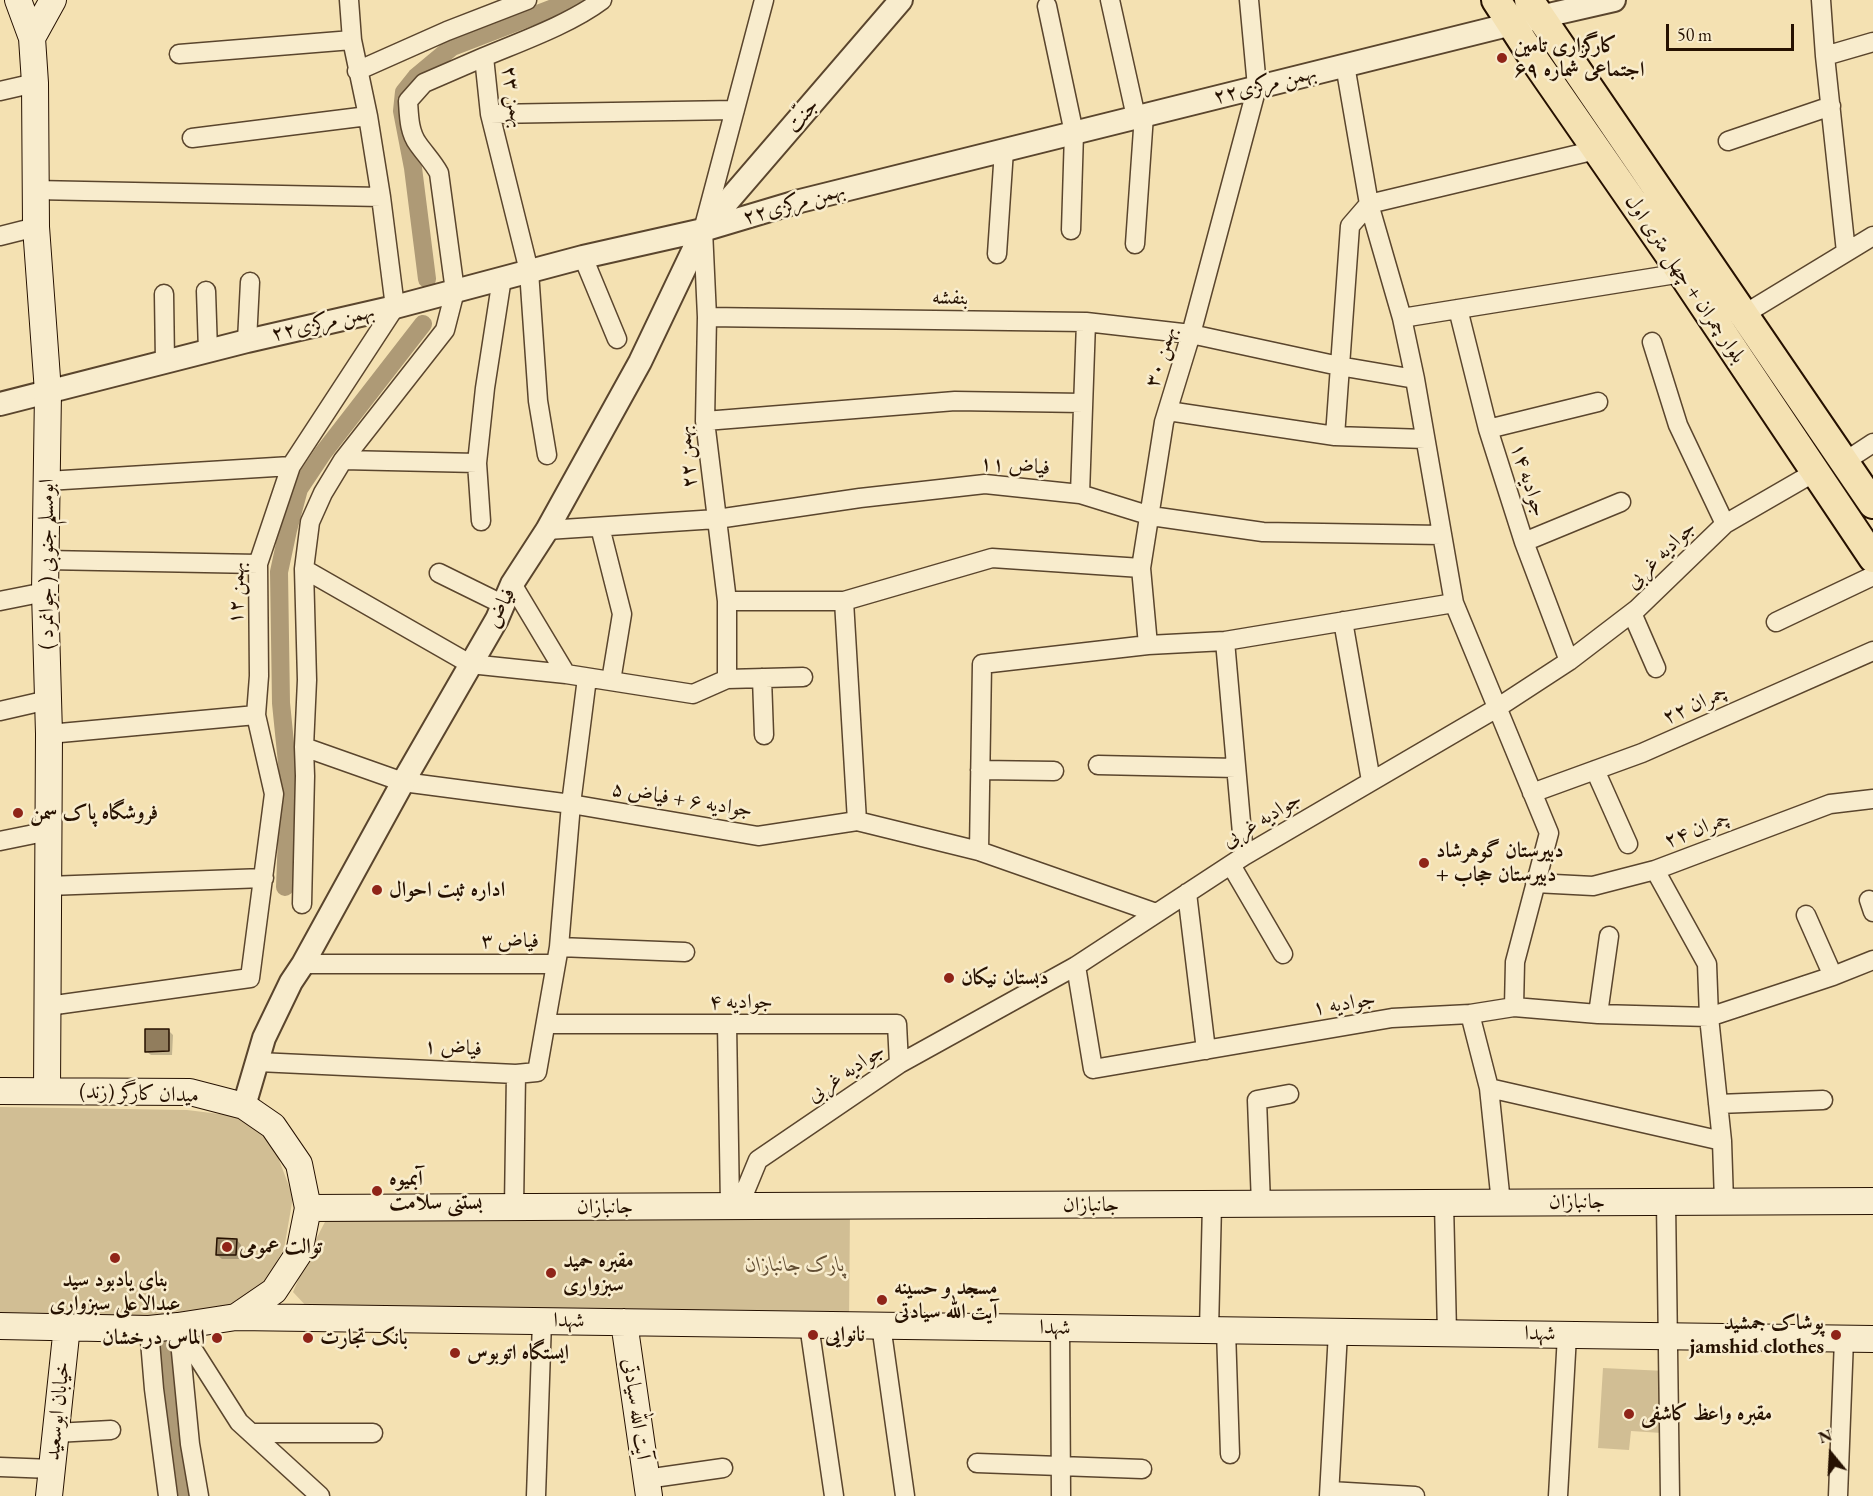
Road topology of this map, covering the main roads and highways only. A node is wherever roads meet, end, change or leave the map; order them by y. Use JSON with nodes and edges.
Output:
{"nodes":[{"id":1,"x":18,"y":0,"type":"edge"},
{"id":2,"x":53,"y":0,"type":"edge"},
{"id":3,"x":1496,"y":0,"type":"edge"},
{"id":4,"x":1534,"y":9,"type":"edge"},
{"id":5,"x":32,"y":38,"type":"junction"},
{"id":6,"x":1873,"y":504,"type":"edge"},
{"id":7,"x":1873,"y":558,"type":"edge"},
{"id":8,"x":0,"y":1091,"type":"edge"},
{"id":9,"x":47,"y":1091,"type":"junction"},
{"id":10,"x":1873,"y":1201,"type":"edge"},
{"id":11,"x":308,"y":1208,"type":"junction"},
{"id":12,"x":236,"y":1317,"type":"junction"},
{"id":13,"x":624,"y":1322,"type":"junction"},
{"id":14,"x":0,"y":1326,"type":"edge"},
{"id":15,"x":67,"y":1326,"type":"junction"},
{"id":16,"x":1873,"y":1339,"type":"edge"},
{"id":17,"x":648,"y":1487,"type":"edge"},
{"id":18,"x":49,"y":1496,"type":"edge"}],
"edges":[{"from":1,"to":5,"type":"main road","name":"ابومسلم جنوبی ( جوانمرد )"},
{"from":2,"to":5,"type":"main road"},
{"from":3,"to":7,"type":"main road","name":"بلوار چمران + چهل متری اول"},
{"from":4,"to":6,"type":"main road","name":"بلوار چمران + چهل متری اول"},
{"from":5,"to":9,"type":"main road","name":"ابومسلم جنوبی ( جوانمرد )"},
{"from":8,"to":9,"type":"main road","name":"میدان کارگر (زند)"},
{"from":9,"to":11,"type":"main road","name":"میدان کارگر (زند)"},
{"from":10,"to":11,"type":"main road","name":"جانبازان"},
{"from":11,"to":12,"type":"main road","name":"میدان کارگر (زند)"},
{"from":12,"to":13,"type":"main road","name":"شهدا"},
{"from":12,"to":15,"type":"main road","name":"میدان کارگر (زند)"},
{"from":13,"to":16,"type":"main road","name":"شهدا"},
{"from":13,"to":17,"type":"main road","name":"آیت الله سیادتی"},
{"from":14,"to":15,"type":"main road","name":"میدان کارگر (زند)"},
{"from":15,"to":18,"type":"main road","name":"خیابان ابوسعید"}]}
